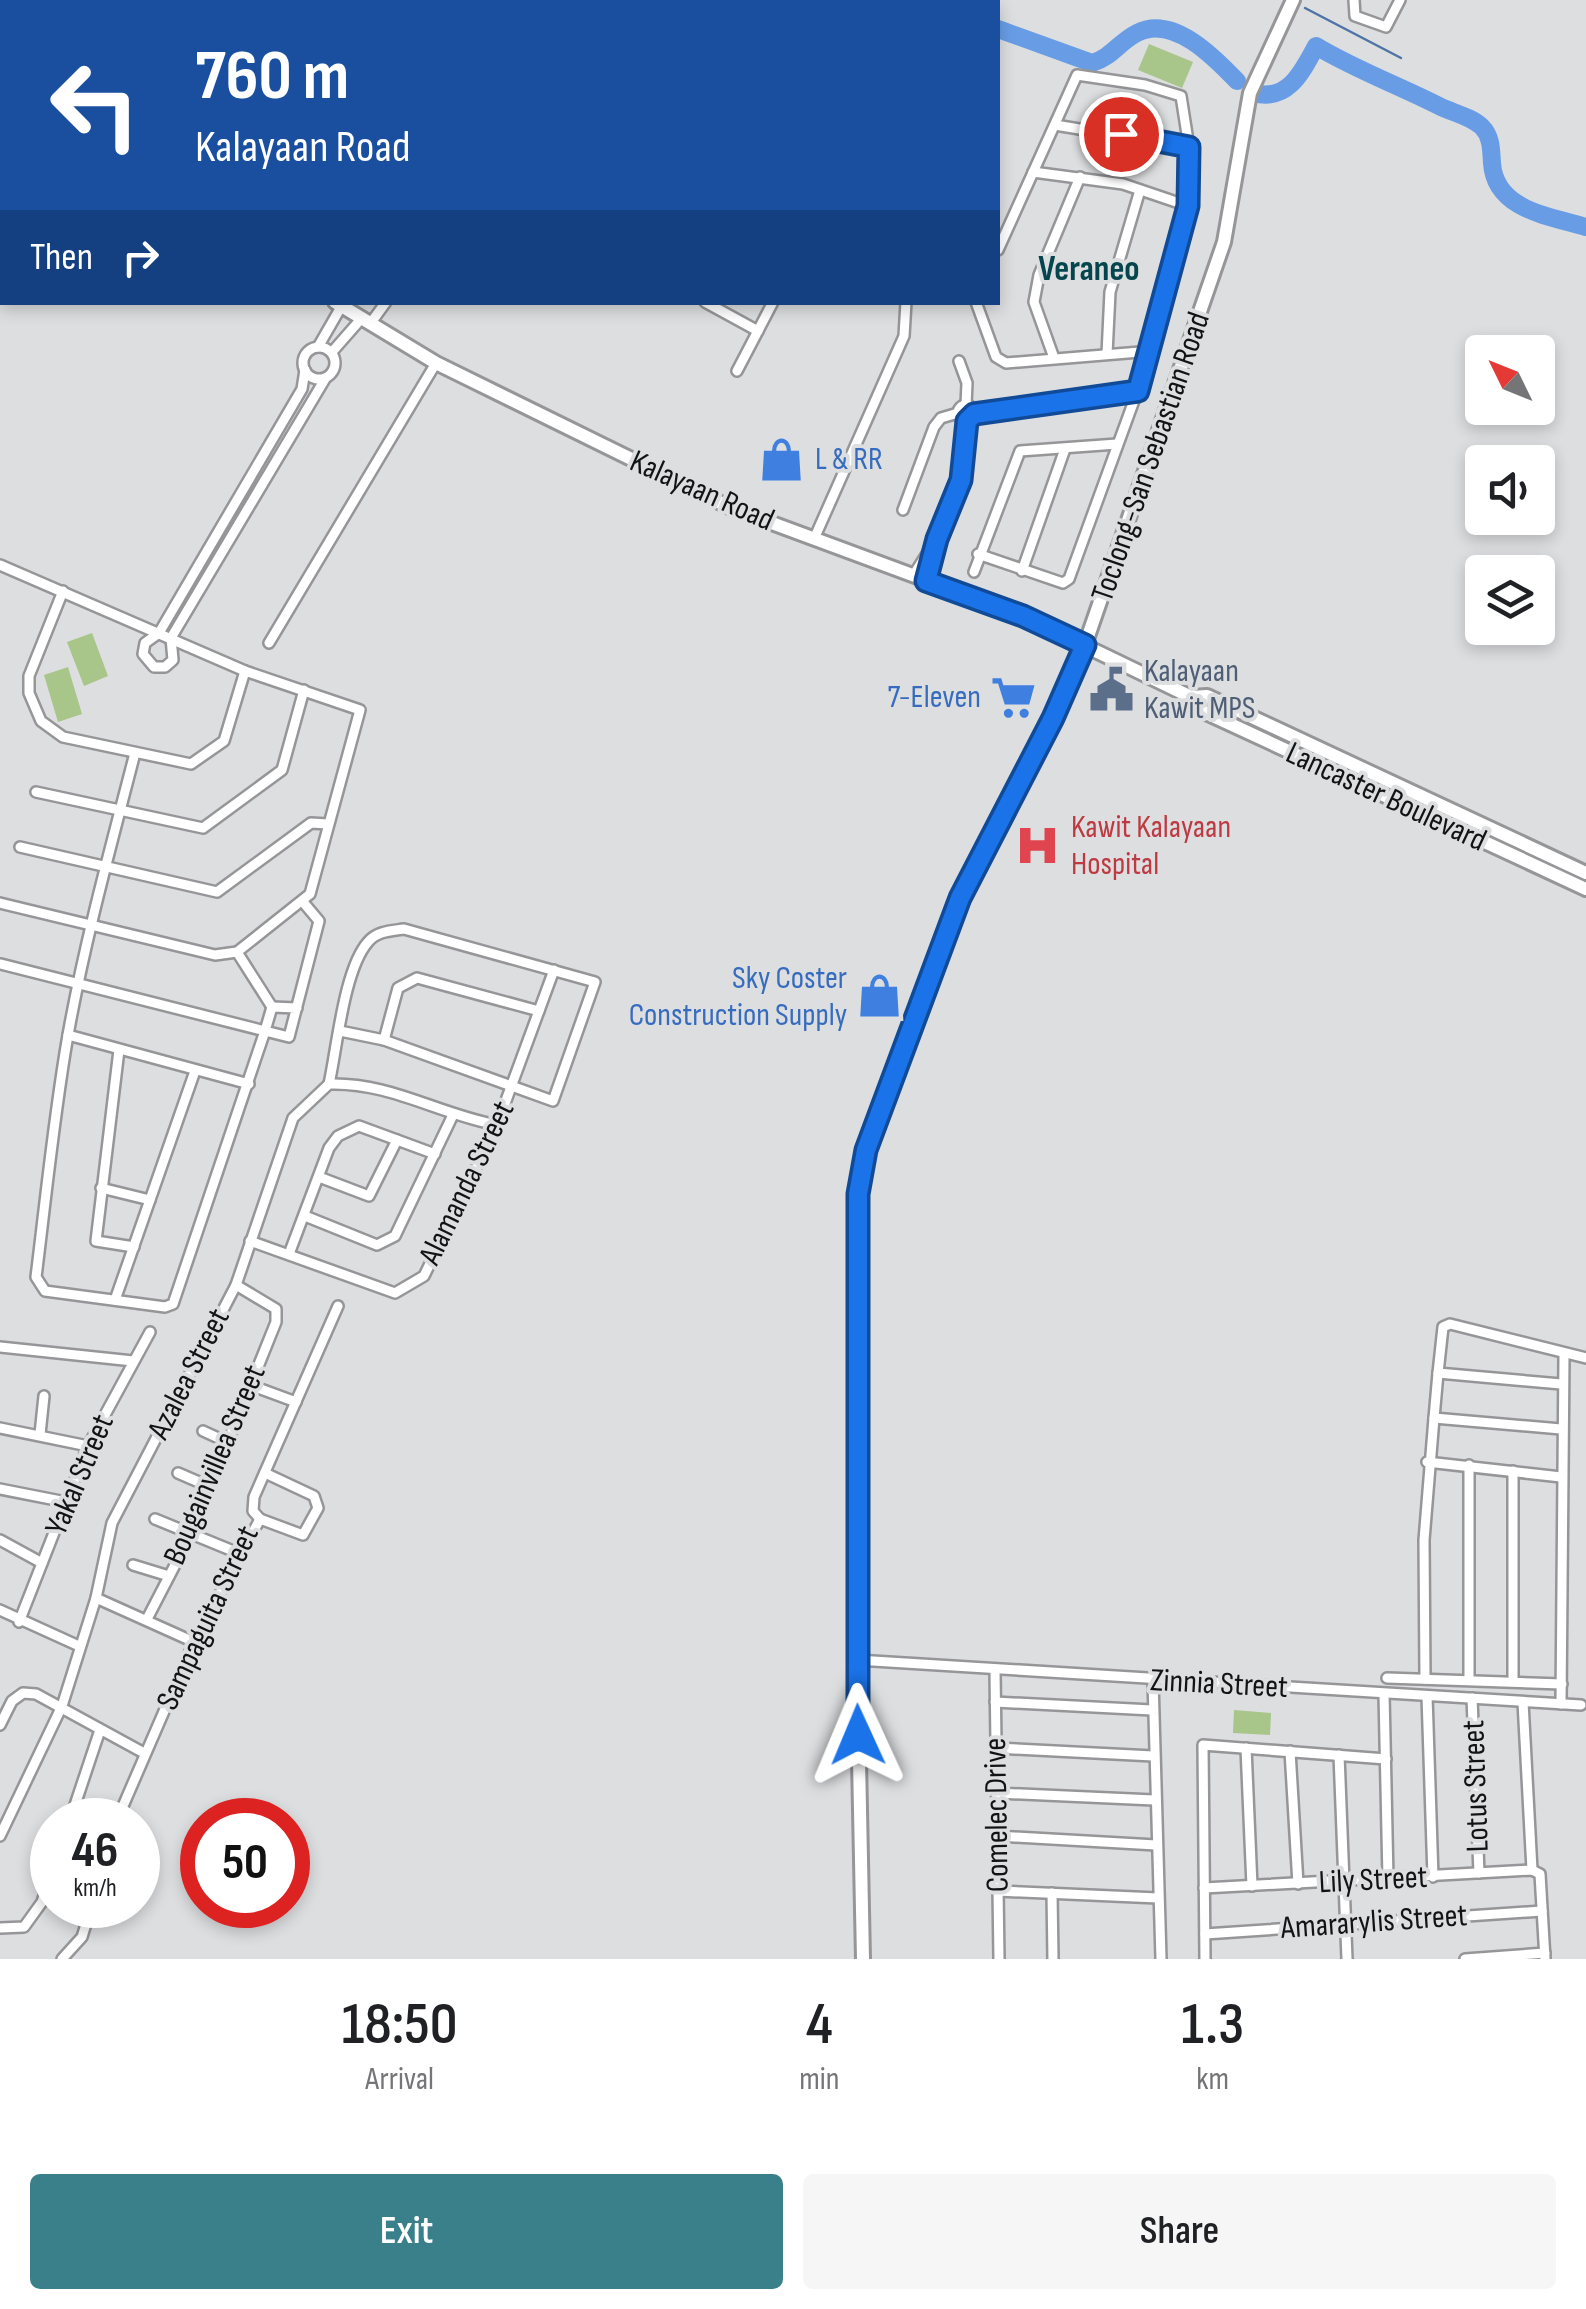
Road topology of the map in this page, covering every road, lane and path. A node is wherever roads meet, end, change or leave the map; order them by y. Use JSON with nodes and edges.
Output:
{"nodes":[{"id":1,"x":1278,"y":0,"type":"edge"},
{"id":2,"x":1294,"y":0,"type":"edge"},
{"id":3,"x":1354,"y":0,"type":"edge"},
{"id":4,"x":1400,"y":0,"type":"edge"},
{"id":5,"x":1285,"y":16,"type":"junction"},
{"id":6,"x":1055,"y":125,"type":"junction"},
{"id":7,"x":1189,"y":147,"type":"junction"},
{"id":8,"x":1034,"y":172,"type":"junction"},
{"id":9,"x":1080,"y":178,"type":"junction"},
{"id":10,"x":1140,"y":190,"type":"junction"},
{"id":11,"x":1188,"y":206,"type":"junction"},
{"id":12,"x":1000,"y":246,"type":"edge"},
{"id":13,"x":338,"y":305,"type":"edge"},
{"id":14,"x":383,"y":305,"type":"edge"},
{"id":15,"x":710,"y":305,"type":"edge"},
{"id":16,"x":771,"y":305,"type":"edge"},
{"id":17,"x":906,"y":305,"type":"edge"},
{"id":18,"x":976,"y":305,"type":"edge"},
{"id":19,"x":366,"y":322,"type":"junction"},
{"id":20,"x":758,"y":331,"type":"junction"},
{"id":21,"x":318,"y":347,"type":"junction"},
{"id":22,"x":1152,"y":351,"type":"junction"},
{"id":23,"x":332,"y":352,"type":"junction"},
{"id":24,"x":1107,"y":354,"type":"junction"},
{"id":25,"x":1054,"y":358,"type":"junction"},
{"id":26,"x":959,"y":361,"type":"dead end"},
{"id":27,"x":436,"y":363,"type":"junction"},
{"id":28,"x":304,"y":370,"type":"junction"},
{"id":29,"x":737,"y":371,"type":"dead end"},
{"id":30,"x":324,"y":378,"type":"junction"},
{"id":31,"x":1138,"y":391,"type":"junction"},
{"id":32,"x":966,"y":405,"type":"junction"},
{"id":33,"x":958,"y":413,"type":"junction"},
{"id":34,"x":970,"y":417,"type":"junction"},
{"id":35,"x":1117,"y":444,"type":"junction"},
{"id":36,"x":1065,"y":449,"type":"junction"},
{"id":37,"x":903,"y":510,"type":"dead end"},
{"id":38,"x":814,"y":539,"type":"junction"},
{"id":39,"x":978,"y":554,"type":"junction"},
{"id":40,"x":0,"y":564,"type":"edge"},
{"id":41,"x":1022,"y":570,"type":"junction"},
{"id":42,"x":974,"y":572,"type":"dead end"},
{"id":43,"x":920,"y":578,"type":"junction"},
{"id":44,"x":63,"y":591,"type":"junction"},
{"id":45,"x":159,"y":633,"type":"junction"},
{"id":46,"x":171,"y":638,"type":"junction"},
{"id":47,"x":269,"y":643,"type":"dead end"},
{"id":48,"x":1085,"y":645,"type":"junction"},
{"id":49,"x":245,"y":671,"type":"junction"},
{"id":50,"x":304,"y":690,"type":"junction"},
{"id":51,"x":1191,"y":697,"type":"junction"},
{"id":52,"x":135,"y":753,"type":"junction"},
{"id":53,"x":36,"y":792,"type":"dead end"},
{"id":54,"x":120,"y":809,"type":"junction"},
{"id":55,"x":328,"y":824,"type":"junction"},
{"id":56,"x":20,"y":848,"type":"dead end"},
{"id":57,"x":106,"y":866,"type":"junction"},
{"id":58,"x":1586,"y":873,"type":"edge"},
{"id":59,"x":1586,"y":889,"type":"edge"},
{"id":60,"x":303,"y":902,"type":"junction"},
{"id":61,"x":0,"y":903,"type":"edge"},
{"id":62,"x":92,"y":922,"type":"junction"},
{"id":63,"x":237,"y":952,"type":"junction"},
{"id":64,"x":1,"y":964,"type":"edge"},
{"id":65,"x":554,"y":970,"type":"junction"},
{"id":66,"x":80,"y":982,"type":"junction"},
{"id":67,"x":272,"y":1007,"type":"junction"},
{"id":68,"x":297,"y":1008,"type":"junction"},
{"id":69,"x":539,"y":1011,"type":"junction"},
{"id":70,"x":266,"y":1031,"type":"junction"},
{"id":71,"x":340,"y":1032,"type":"junction"},
{"id":72,"x":68,"y":1035,"type":"junction"},
{"id":73,"x":384,"y":1040,"type":"junction"},
{"id":74,"x":119,"y":1050,"type":"junction"},
{"id":75,"x":195,"y":1071,"type":"junction"},
{"id":76,"x":248,"y":1084,"type":"junction"},
{"id":77,"x":329,"y":1084,"type":"junction"},
{"id":78,"x":512,"y":1087,"type":"junction"},
{"id":79,"x":452,"y":1117,"type":"junction"},
{"id":80,"x":496,"y":1125,"type":"junction"},
{"id":81,"x":397,"y":1140,"type":"junction"},
{"id":82,"x":434,"y":1154,"type":"junction"},
{"id":83,"x":319,"y":1177,"type":"junction"},
{"id":84,"x":101,"y":1188,"type":"junction"},
{"id":85,"x":150,"y":1200,"type":"junction"},
{"id":86,"x":304,"y":1216,"type":"junction"},
{"id":87,"x":250,"y":1242,"type":"junction"},
{"id":88,"x":134,"y":1247,"type":"junction"},
{"id":89,"x":289,"y":1254,"type":"junction"},
{"id":90,"x":236,"y":1285,"type":"junction"},
{"id":91,"x":115,"y":1300,"type":"junction"},
{"id":92,"x":338,"y":1306,"type":"dead end"},
{"id":93,"x":150,"y":1332,"type":"dead end"},
{"id":94,"x":0,"y":1347,"type":"edge"},
{"id":95,"x":1564,"y":1356,"type":"junction"},
{"id":96,"x":1586,"y":1358,"type":"edge"},
{"id":97,"x":133,"y":1361,"type":"junction"},
{"id":98,"x":1438,"y":1373,"type":"junction"},
{"id":99,"x":1561,"y":1384,"type":"junction"},
{"id":100,"x":250,"y":1385,"type":"junction"},
{"id":101,"x":44,"y":1396,"type":"dead end"},
{"id":102,"x":296,"y":1402,"type":"junction"},
{"id":103,"x":1434,"y":1418,"type":"junction"},
{"id":104,"x":0,"y":1428,"type":"edge"},
{"id":105,"x":1561,"y":1429,"type":"junction"},
{"id":106,"x":203,"y":1432,"type":"dead end"},
{"id":107,"x":40,"y":1434,"type":"junction"},
{"id":108,"x":226,"y":1442,"type":"junction"},
{"id":109,"x":88,"y":1446,"type":"junction"},
{"id":110,"x":1427,"y":1462,"type":"junction"},
{"id":111,"x":1470,"y":1465,"type":"junction"},
{"id":112,"x":1513,"y":1471,"type":"junction"},
{"id":113,"x":265,"y":1473,"type":"junction"},
{"id":114,"x":178,"y":1474,"type":"dead end"},
{"id":115,"x":1561,"y":1477,"type":"junction"},
{"id":116,"x":208,"y":1486,"type":"junction"},
{"id":117,"x":0,"y":1488,"type":"edge"},
{"id":118,"x":66,"y":1502,"type":"junction"},
{"id":119,"x":260,"y":1519,"type":"junction"},
{"id":120,"x":155,"y":1520,"type":"dead end"},
{"id":121,"x":190,"y":1536,"type":"junction"},
{"id":122,"x":0,"y":1540,"type":"edge"},
{"id":123,"x":238,"y":1552,"type":"junction"},
{"id":124,"x":42,"y":1563,"type":"junction"},
{"id":125,"x":133,"y":1565,"type":"dead end"},
{"id":126,"x":169,"y":1576,"type":"junction"},
{"id":127,"x":96,"y":1598,"type":"junction"},
{"id":128,"x":0,"y":1610,"type":"edge"},
{"id":129,"x":148,"y":1619,"type":"junction"},
{"id":130,"x":19,"y":1622,"type":"junction"},
{"id":131,"x":194,"y":1642,"type":"junction"},
{"id":132,"x":79,"y":1646,"type":"junction"},
{"id":133,"x":857,"y":1660,"type":"junction"},
{"id":134,"x":995,"y":1671,"type":"junction"},
{"id":135,"x":1386,"y":1678,"type":"dead end"},
{"id":136,"x":1425,"y":1679,"type":"junction"},
{"id":137,"x":1153,"y":1680,"type":"junction"},
{"id":138,"x":1469,"y":1680,"type":"junction"},
{"id":139,"x":1514,"y":1681,"type":"junction"},
{"id":140,"x":1562,"y":1684,"type":"junction"},
{"id":141,"x":1384,"y":1694,"type":"junction"},
{"id":142,"x":1427,"y":1696,"type":"junction"},
{"id":143,"x":1472,"y":1698,"type":"junction"},
{"id":144,"x":996,"y":1702,"type":"junction"},
{"id":145,"x":1523,"y":1702,"type":"junction"},
{"id":146,"x":1561,"y":1704,"type":"junction"},
{"id":147,"x":62,"y":1706,"type":"junction"},
{"id":148,"x":1580,"y":1706,"type":"dead end"},
{"id":149,"x":1152,"y":1710,"type":"junction"},
{"id":150,"x":0,"y":1725,"type":"edge"},
{"id":151,"x":100,"y":1730,"type":"junction"},
{"id":152,"x":996,"y":1748,"type":"junction"},
{"id":153,"x":1246,"y":1748,"type":"junction"},
{"id":154,"x":1290,"y":1751,"type":"junction"},
{"id":155,"x":144,"y":1753,"type":"junction"},
{"id":156,"x":1339,"y":1755,"type":"junction"},
{"id":157,"x":1153,"y":1756,"type":"junction"},
{"id":158,"x":1386,"y":1758,"type":"junction"},
{"id":159,"x":997,"y":1792,"type":"junction"},
{"id":160,"x":77,"y":1798,"type":"edge"},
{"id":161,"x":126,"y":1798,"type":"edge"},
{"id":162,"x":1154,"y":1800,"type":"junction"},
{"id":163,"x":0,"y":1836,"type":"edge"},
{"id":164,"x":998,"y":1836,"type":"junction"},
{"id":165,"x":1156,"y":1845,"type":"junction"},
{"id":166,"x":1536,"y":1872,"type":"junction"},
{"id":167,"x":1479,"y":1873,"type":"junction"},
{"id":168,"x":1433,"y":1877,"type":"junction"},
{"id":169,"x":1388,"y":1879,"type":"junction"},
{"id":170,"x":1343,"y":1882,"type":"junction"},
{"id":171,"x":1298,"y":1884,"type":"junction"},
{"id":172,"x":1252,"y":1886,"type":"junction"},
{"id":173,"x":1204,"y":1888,"type":"junction"},
{"id":174,"x":998,"y":1891,"type":"junction"},
{"id":175,"x":1052,"y":1893,"type":"junction"},
{"id":176,"x":1158,"y":1898,"type":"junction"},
{"id":177,"x":1542,"y":1910,"type":"junction"},
{"id":178,"x":30,"y":1919,"type":"edge"},
{"id":179,"x":1345,"y":1924,"type":"junction"},
{"id":180,"x":0,"y":1928,"type":"edge"},
{"id":181,"x":85,"y":1928,"type":"edge"},
{"id":182,"x":1205,"y":1934,"type":"junction"},
{"id":183,"x":1545,"y":1956,"type":"edge"},
{"id":184,"x":62,"y":1959,"type":"edge"},
{"id":185,"x":862,"y":1959,"type":"edge"},
{"id":186,"x":999,"y":1959,"type":"edge"},
{"id":187,"x":1052,"y":1959,"type":"edge"},
{"id":188,"x":1161,"y":1959,"type":"edge"},
{"id":189,"x":1206,"y":1959,"type":"edge"},
{"id":190,"x":1347,"y":1959,"type":"edge"},
{"id":191,"x":1465,"y":1959,"type":"edge"}],
"edges":[{"from":1,"to":5,"type":"main road"},
{"from":2,"to":5,"type":"main road","name":"Toclong-San Sebastian Road"},
{"from":3,"to":4,"type":"street"},
{"from":5,"to":48,"type":"main road","name":"Toclong-San Sebastian Road"},
{"from":6,"to":7,"type":"street"},
{"from":6,"to":7,"type":"street"},
{"from":6,"to":8,"type":"street"},
{"from":7,"to":11,"type":"street"},
{"from":8,"to":9,"type":"street"},
{"from":8,"to":12,"type":"street"},
{"from":9,"to":10,"type":"street"},
{"from":9,"to":25,"type":"street"},
{"from":10,"to":11,"type":"street"},
{"from":10,"to":24,"type":"street"},
{"from":11,"to":22,"type":"street"},
{"from":13,"to":19,"type":"main road","name":"Kalayaan Road"},
{"from":13,"to":21,"type":"street"},
{"from":14,"to":19,"type":"street"},
{"from":15,"to":20,"type":"street"},
{"from":16,"to":20,"type":"street"},
{"from":17,"to":38,"type":"street"},
{"from":18,"to":25,"type":"street"},
{"from":19,"to":23,"type":"street"},
{"from":19,"to":27,"type":"main road","name":"Kalayaan Road"},
{"from":20,"to":29,"type":"street"},
{"from":21,"to":23,"type":"street"},
{"from":21,"to":28,"type":"street"},
{"from":22,"to":24,"type":"street"},
{"from":22,"to":31,"type":"street"},
{"from":23,"to":30,"type":"street"},
{"from":24,"to":25,"type":"street"},
{"from":26,"to":32,"type":"street"},
{"from":27,"to":38,"type":"main road","name":"Kalayaan Road"},
{"from":27,"to":47,"type":"street"},
{"from":28,"to":30,"type":"street"},
{"from":28,"to":45,"type":"street"},
{"from":30,"to":46,"type":"street"},
{"from":31,"to":34,"type":"street"},
{"from":31,"to":35,"type":"street"},
{"from":32,"to":33,"type":"street"},
{"from":32,"to":34,"type":"street"},
{"from":33,"to":34,"type":"street"},
{"from":33,"to":37,"type":"street"},
{"from":34,"to":43,"type":"street"},
{"from":35,"to":36,"type":"street"},
{"from":35,"to":41,"type":"street"},
{"from":36,"to":39,"type":"street"},
{"from":36,"to":41,"type":"street"},
{"from":38,"to":43,"type":"main road","name":"Kalayaan Road"},
{"from":39,"to":41,"type":"street"},
{"from":39,"to":42,"type":"street"},
{"from":40,"to":44,"type":"street"},
{"from":43,"to":48,"type":"main road","name":"Kalayaan Road"},
{"from":44,"to":45,"type":"street"},
{"from":44,"to":52,"type":"street"},
{"from":45,"to":46,"type":"street"},
{"from":45,"to":46,"type":"street"},
{"from":46,"to":49,"type":"street"},
{"from":48,"to":51,"type":"main road","name":"Lancaster Boulevard"},
{"from":48,"to":133,"type":"main road","name":"Toclong-San Sebastian Road"},
{"from":49,"to":50,"type":"street"},
{"from":49,"to":52,"type":"street"},
{"from":50,"to":54,"type":"street"},
{"from":50,"to":55,"type":"street"},
{"from":51,"to":58,"type":"main road","name":"Lancaster Boulevard"},
{"from":51,"to":59,"type":"main road","name":"Lancaster Boulevard"},
{"from":52,"to":54,"type":"street"},
{"from":53,"to":54,"type":"street"},
{"from":54,"to":57,"type":"street"},
{"from":55,"to":57,"type":"street"},
{"from":55,"to":60,"type":"street"},
{"from":56,"to":57,"type":"street"},
{"from":57,"to":62,"type":"street"},
{"from":60,"to":63,"type":"street"},
{"from":60,"to":68,"type":"street"},
{"from":61,"to":62,"type":"street"},
{"from":62,"to":63,"type":"street"},
{"from":62,"to":66,"type":"street"},
{"from":63,"to":67,"type":"street"},
{"from":64,"to":66,"type":"street"},
{"from":65,"to":69,"type":"street","name":"Alamanda Street"},
{"from":65,"to":71,"type":"street"},
{"from":65,"to":78,"type":"street"},
{"from":66,"to":70,"type":"street"},
{"from":66,"to":72,"type":"street"},
{"from":67,"to":68,"type":"street"},
{"from":67,"to":70,"type":"street"},
{"from":68,"to":70,"type":"street"},
{"from":69,"to":73,"type":"street"},
{"from":69,"to":78,"type":"street","name":"Alamanda Street"},
{"from":70,"to":76,"type":"street"},
{"from":71,"to":73,"type":"street"},
{"from":71,"to":77,"type":"street"},
{"from":72,"to":74,"type":"street"},
{"from":72,"to":91,"type":"street"},
{"from":73,"to":78,"type":"street"},
{"from":74,"to":75,"type":"street"},
{"from":74,"to":84,"type":"street"},
{"from":75,"to":76,"type":"street"},
{"from":75,"to":85,"type":"street"},
{"from":76,"to":91,"type":"street"},
{"from":77,"to":79,"type":"street"},
{"from":77,"to":87,"type":"street","name":"Azalea Street"},
{"from":78,"to":80,"type":"street","name":"Alamanda Street"},
{"from":79,"to":80,"type":"street"},
{"from":79,"to":82,"type":"street"},
{"from":80,"to":89,"type":"street","name":"Alamanda Street"},
{"from":81,"to":82,"type":"street"},
{"from":81,"to":83,"type":"street"},
{"from":81,"to":83,"type":"street"},
{"from":82,"to":86,"type":"street"},
{"from":83,"to":86,"type":"street"},
{"from":84,"to":85,"type":"street"},
{"from":84,"to":88,"type":"street"},
{"from":85,"to":88,"type":"street"},
{"from":86,"to":89,"type":"street"},
{"from":87,"to":89,"type":"street","name":"Alamanda Street"},
{"from":87,"to":90,"type":"street","name":"Azalea Street"},
{"from":88,"to":91,"type":"street"},
{"from":90,"to":100,"type":"street","name":"Bougainvillea Street"},
{"from":90,"to":127,"type":"street","name":"Azalea Street"},
{"from":92,"to":102,"type":"street","name":"Sampaguita Street"},
{"from":93,"to":97,"type":"street","name":"Yakal Street"},
{"from":94,"to":97,"type":"street"},
{"from":95,"to":96,"type":"street"},
{"from":95,"to":98,"type":"street"},
{"from":95,"to":99,"type":"street"},
{"from":97,"to":109,"type":"street","name":"Yakal Street"},
{"from":98,"to":99,"type":"street"},
{"from":98,"to":103,"type":"street"},
{"from":99,"to":105,"type":"street"},
{"from":100,"to":102,"type":"street"},
{"from":100,"to":108,"type":"street","name":"Bougainvillea Street"},
{"from":101,"to":107,"type":"street"},
{"from":102,"to":113,"type":"street","name":"Sampaguita Street"},
{"from":103,"to":105,"type":"street"},
{"from":103,"to":110,"type":"street"},
{"from":104,"to":107,"type":"street"},
{"from":105,"to":115,"type":"street"},
{"from":106,"to":108,"type":"street"},
{"from":107,"to":109,"type":"street"},
{"from":108,"to":116,"type":"street","name":"Bougainvillea Street"},
{"from":109,"to":118,"type":"street","name":"Yakal Street"},
{"from":110,"to":111,"type":"street"},
{"from":110,"to":136,"type":"street"},
{"from":111,"to":112,"type":"street"},
{"from":111,"to":138,"type":"street"},
{"from":112,"to":115,"type":"street"},
{"from":112,"to":139,"type":"street"},
{"from":113,"to":119,"type":"street","name":"Sampaguita Street"},
{"from":113,"to":119,"type":"street"},
{"from":114,"to":116,"type":"street"},
{"from":115,"to":140,"type":"street"},
{"from":116,"to":121,"type":"street","name":"Bougainvillea Street"},
{"from":117,"to":118,"type":"street"},
{"from":118,"to":124,"type":"street","name":"Yakal Street"},
{"from":119,"to":123,"type":"street","name":"Sampaguita Street"},
{"from":120,"to":121,"type":"street"},
{"from":121,"to":123,"type":"street"},
{"from":121,"to":126,"type":"street","name":"Bougainvillea Street"},
{"from":122,"to":124,"type":"street"},
{"from":123,"to":131,"type":"street","name":"Sampaguita Street"},
{"from":124,"to":130,"type":"street","name":"Yakal Street"},
{"from":125,"to":126,"type":"street"},
{"from":126,"to":129,"type":"street","name":"Bougainvillea Street"},
{"from":127,"to":129,"type":"street"},
{"from":127,"to":132,"type":"street","name":"Azalea Street"},
{"from":128,"to":130,"type":"street"},
{"from":129,"to":131,"type":"street"},
{"from":130,"to":132,"type":"street"},
{"from":131,"to":155,"type":"street","name":"Sampaguita Street"},
{"from":132,"to":147,"type":"street","name":"Azalea Street"},
{"from":133,"to":134,"type":"street","name":"Zinnia Street"},
{"from":133,"to":185,"type":"main road","name":"Toclong-San Sebastian Road"},
{"from":134,"to":137,"type":"street","name":"Zinnia Street"},
{"from":134,"to":144,"type":"street","name":"Comelec Drive"},
{"from":135,"to":136,"type":"street"},
{"from":136,"to":138,"type":"street"},
{"from":137,"to":141,"type":"street","name":"Zinnia Street"},
{"from":137,"to":149,"type":"street"},
{"from":138,"to":139,"type":"street"},
{"from":139,"to":140,"type":"street"},
{"from":140,"to":146,"type":"street"},
{"from":141,"to":142,"type":"street","name":"Zinnia Street"},
{"from":141,"to":158,"type":"street"},
{"from":142,"to":143,"type":"street","name":"Zinnia Street"},
{"from":142,"to":168,"type":"street"},
{"from":143,"to":145,"type":"street","name":"Zinnia Street"},
{"from":143,"to":167,"type":"street","name":"Lotus Street"},
{"from":144,"to":149,"type":"street"},
{"from":144,"to":152,"type":"street","name":"Comelec Drive"},
{"from":145,"to":146,"type":"street","name":"Zinnia Street"},
{"from":145,"to":166,"type":"street"},
{"from":146,"to":148,"type":"street","name":"Zinnia Street"},
{"from":147,"to":150,"type":"street"},
{"from":147,"to":151,"type":"street"},
{"from":147,"to":163,"type":"street","name":"Azalea Street"},
{"from":149,"to":157,"type":"street"},
{"from":151,"to":155,"type":"street"},
{"from":151,"to":160,"type":"street"},
{"from":152,"to":157,"type":"street"},
{"from":152,"to":159,"type":"street","name":"Comelec Drive"},
{"from":153,"to":154,"type":"street"},
{"from":153,"to":172,"type":"street"},
{"from":153,"to":173,"type":"street"},
{"from":154,"to":156,"type":"street"},
{"from":154,"to":171,"type":"street"},
{"from":155,"to":161,"type":"street","name":"Sampaguita Street"},
{"from":156,"to":158,"type":"street"},
{"from":156,"to":170,"type":"street"},
{"from":157,"to":162,"type":"street"},
{"from":158,"to":169,"type":"street"},
{"from":159,"to":162,"type":"street"},
{"from":159,"to":164,"type":"street","name":"Comelec Drive"},
{"from":162,"to":165,"type":"street"},
{"from":164,"to":165,"type":"street"},
{"from":164,"to":174,"type":"street","name":"Comelec Drive"},
{"from":165,"to":176,"type":"street"},
{"from":166,"to":167,"type":"street","name":"Lily Street"},
{"from":166,"to":177,"type":"street"},
{"from":167,"to":168,"type":"street","name":"Lily Street"},
{"from":168,"to":169,"type":"street","name":"Lily Street"},
{"from":169,"to":170,"type":"street","name":"Lily Street"},
{"from":170,"to":171,"type":"street","name":"Lily Street"},
{"from":170,"to":179,"type":"street"},
{"from":171,"to":172,"type":"street","name":"Lily Street"},
{"from":172,"to":173,"type":"street","name":"Lily Street"},
{"from":173,"to":182,"type":"street"},
{"from":174,"to":175,"type":"street"},
{"from":174,"to":186,"type":"street","name":"Comelec Drive"},
{"from":175,"to":176,"type":"street"},
{"from":175,"to":187,"type":"street"},
{"from":176,"to":188,"type":"street"},
{"from":177,"to":179,"type":"street","name":"Amararylis Street"},
{"from":177,"to":183,"type":"street"},
{"from":178,"to":180,"type":"street"},
{"from":179,"to":182,"type":"street","name":"Amararylis Street"},
{"from":179,"to":190,"type":"street"},
{"from":181,"to":184,"type":"street"},
{"from":182,"to":189,"type":"street"},
{"from":183,"to":191,"type":"street"}]}
